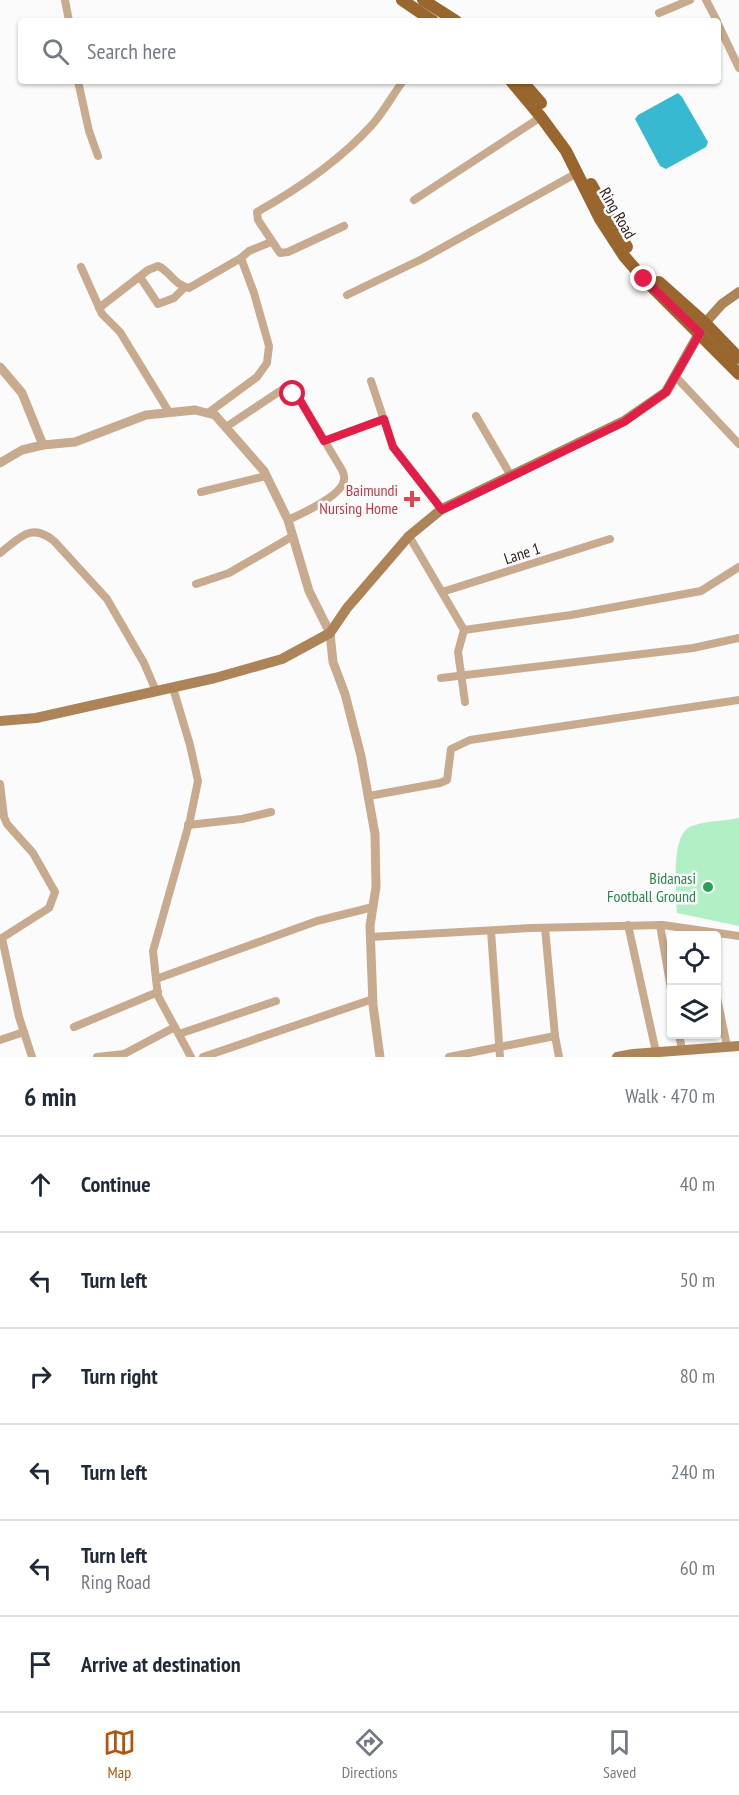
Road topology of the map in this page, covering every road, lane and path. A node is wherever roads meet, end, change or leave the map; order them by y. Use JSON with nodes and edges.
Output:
{"nodes":[{"id":1,"x":65,"y":0,"type":"edge"},
{"id":2,"x":402,"y":0,"type":"edge"},
{"id":3,"x":423,"y":0,"type":"edge"},
{"id":4,"x":690,"y":0,"type":"edge"},
{"id":5,"x":706,"y":0,"type":"edge"},
{"id":6,"x":659,"y":13,"type":"dead end"},
{"id":7,"x":68,"y":18,"type":"edge"},
{"id":8,"x":429,"y":18,"type":"edge"},
{"id":9,"x":451,"y":18,"type":"edge"},
{"id":10,"x":715,"y":18,"type":"edge"},
{"id":11,"x":721,"y":31,"type":"edge"},
{"id":12,"x":739,"y":68,"type":"edge"},
{"id":13,"x":79,"y":84,"type":"edge"},
{"id":14,"x":401,"y":84,"type":"edge"},
{"id":15,"x":514,"y":84,"type":"edge"},
{"id":16,"x":524,"y":84,"type":"edge"},
{"id":17,"x":541,"y":117,"type":"junction"},
{"id":18,"x":98,"y":156,"type":"dead end"},
{"id":19,"x":577,"y":173,"type":"junction"},
{"id":20,"x":414,"y":200,"type":"dead end"},
{"id":21,"x":344,"y":226,"type":"dead end"},
{"id":22,"x":272,"y":242,"type":"junction"},
{"id":23,"x":241,"y":258,"type":"junction"},
{"id":24,"x":81,"y":267,"type":"dead end"},
{"id":25,"x":140,"y":277,"type":"junction"},
{"id":26,"x":185,"y":287,"type":"junction"},
{"id":27,"x":739,"y":292,"type":"edge"},
{"id":28,"x":347,"y":295,"type":"dead end"},
{"id":29,"x":99,"y":308,"type":"junction"},
{"id":30,"x":702,"y":328,"type":"junction"},
{"id":31,"x":739,"y":358,"type":"edge"},
{"id":32,"x":0,"y":367,"type":"edge"},
{"id":33,"x":739,"y":374,"type":"edge"},
{"id":34,"x":675,"y":376,"type":"junction"},
{"id":35,"x":371,"y":381,"type":"dead end"},
{"id":36,"x":169,"y":412,"type":"junction"},
{"id":37,"x":208,"y":413,"type":"junction"},
{"id":38,"x":476,"y":416,"type":"dead end"},
{"id":39,"x":384,"y":419,"type":"junction"},
{"id":40,"x":226,"y":427,"type":"junction"},
{"id":41,"x":324,"y":441,"type":"junction"},
{"id":42,"x":739,"y":444,"type":"edge"},
{"id":43,"x":44,"y":445,"type":"junction"},
{"id":44,"x":0,"y":463,"type":"edge"},
{"id":45,"x":266,"y":476,"type":"junction"},
{"id":46,"x":511,"y":476,"type":"junction"},
{"id":47,"x":201,"y":492,"type":"dead end"},
{"id":48,"x":442,"y":510,"type":"junction"},
{"id":49,"x":288,"y":520,"type":"junction"},
{"id":50,"x":292,"y":536,"type":"junction"},
{"id":51,"x":409,"y":536,"type":"junction"},
{"id":52,"x":610,"y":539,"type":"dead end"},
{"id":53,"x":0,"y":553,"type":"edge"},
{"id":54,"x":739,"y":567,"type":"edge"},
{"id":55,"x":196,"y":584,"type":"dead end"},
{"id":56,"x":442,"y":592,"type":"junction"},
{"id":57,"x":464,"y":630,"type":"junction"},
{"id":58,"x":330,"y":633,"type":"junction"},
{"id":59,"x":739,"y":638,"type":"edge"},
{"id":60,"x":461,"y":674,"type":"junction"},
{"id":61,"x":441,"y":678,"type":"dead end"},
{"id":62,"x":173,"y":688,"type":"junction"},
{"id":63,"x":156,"y":691,"type":"junction"},
{"id":64,"x":739,"y":700,"type":"edge"},
{"id":65,"x":465,"y":702,"type":"dead end"},
{"id":66,"x":0,"y":721,"type":"edge"},
{"id":67,"x":0,"y":784,"type":"edge"},
{"id":68,"x":369,"y":796,"type":"junction"},
{"id":69,"x":271,"y":812,"type":"dead end"},
{"id":70,"x":188,"y":825,"type":"junction"},
{"id":71,"x":373,"y":907,"type":"junction"},
{"id":72,"x":628,"y":925,"type":"junction"},
{"id":73,"x":660,"y":925,"type":"junction"},
{"id":74,"x":545,"y":928,"type":"junction"},
{"id":75,"x":491,"y":931,"type":"junction"},
{"id":76,"x":696,"y":931,"type":"edge"},
{"id":77,"x":721,"y":934,"type":"edge"},
{"id":78,"x":739,"y":936,"type":"edge"},
{"id":79,"x":370,"y":937,"type":"junction"},
{"id":80,"x":1,"y":938,"type":"edge"},
{"id":81,"x":156,"y":979,"type":"junction"},
{"id":82,"x":670,"y":985,"type":"edge"},
{"id":83,"x":158,"y":992,"type":"junction"},
{"id":84,"x":373,"y":999,"type":"junction"},
{"id":85,"x":276,"y":1001,"type":"dead end"},
{"id":86,"x":721,"y":1014,"type":"edge"},
{"id":87,"x":74,"y":1027,"type":"dead end"},
{"id":88,"x":177,"y":1031,"type":"junction"},
{"id":89,"x":24,"y":1032,"type":"junction"},
{"id":90,"x":555,"y":1036,"type":"junction"},
{"id":91,"x":680,"y":1039,"type":"edge"},
{"id":92,"x":0,"y":1040,"type":"edge"},
{"id":93,"x":727,"y":1046,"type":"junction"},
{"id":94,"x":739,"y":1046,"type":"edge"},
{"id":95,"x":499,"y":1048,"type":"junction"},
{"id":96,"x":682,"y":1050,"type":"junction"},
{"id":97,"x":656,"y":1052,"type":"junction"},
{"id":98,"x":32,"y":1057,"type":"edge"},
{"id":99,"x":97,"y":1057,"type":"edge"},
{"id":100,"x":191,"y":1057,"type":"edge"},
{"id":101,"x":203,"y":1057,"type":"edge"},
{"id":102,"x":380,"y":1057,"type":"edge"},
{"id":103,"x":449,"y":1057,"type":"edge"},
{"id":104,"x":500,"y":1057,"type":"edge"},
{"id":105,"x":559,"y":1057,"type":"edge"},
{"id":106,"x":616,"y":1057,"type":"edge"}],
"edges":[{"from":1,"to":7,"type":"street"},
{"from":2,"to":8,"type":"main road"},
{"from":3,"to":9,"type":"main road"},
{"from":4,"to":6,"type":"street"},
{"from":5,"to":10,"type":"street"},
{"from":11,"to":12,"type":"street"},
{"from":13,"to":18,"type":"street"},
{"from":14,"to":22,"type":"street"},
{"from":15,"to":17,"type":"main road","name":"Ring Road"},
{"from":16,"to":30,"type":"main road","name":"Ring Road"},
{"from":17,"to":19,"type":"main road","name":"Ring Road"},
{"from":17,"to":20,"type":"street"},
{"from":19,"to":28,"type":"street"},
{"from":19,"to":30,"type":"main road","name":"Ring Road"},
{"from":21,"to":22,"type":"street"},
{"from":22,"to":23,"type":"street"},
{"from":23,"to":26,"type":"street"},
{"from":23,"to":37,"type":"street"},
{"from":24,"to":29,"type":"street"},
{"from":25,"to":26,"type":"street"},
{"from":25,"to":26,"type":"street"},
{"from":25,"to":29,"type":"street"},
{"from":27,"to":30,"type":"main road"},
{"from":29,"to":36,"type":"street"},
{"from":30,"to":31,"type":"main road"},
{"from":30,"to":33,"type":"main road","name":"Ring Road"},
{"from":30,"to":34,"type":"main road"},
{"from":32,"to":43,"type":"street"},
{"from":34,"to":42,"type":"street"},
{"from":34,"to":46,"type":"main road"},
{"from":35,"to":39,"type":"street"},
{"from":36,"to":37,"type":"street"},
{"from":36,"to":43,"type":"street"},
{"from":37,"to":40,"type":"street"},
{"from":38,"to":46,"type":"street"},
{"from":39,"to":41,"type":"street"},
{"from":39,"to":48,"type":"street"},
{"from":40,"to":41,"type":"street"},
{"from":40,"to":45,"type":"street"},
{"from":41,"to":49,"type":"street"},
{"from":43,"to":44,"type":"street"},
{"from":45,"to":47,"type":"street"},
{"from":45,"to":49,"type":"street"},
{"from":46,"to":48,"type":"main road"},
{"from":48,"to":51,"type":"main road"},
{"from":49,"to":50,"type":"street"},
{"from":50,"to":55,"type":"street"},
{"from":50,"to":58,"type":"street"},
{"from":51,"to":56,"type":"street"},
{"from":51,"to":58,"type":"main road"},
{"from":52,"to":56,"type":"street","name":"Lane 1"},
{"from":53,"to":63,"type":"street"},
{"from":54,"to":57,"type":"street"},
{"from":56,"to":57,"type":"street"},
{"from":57,"to":60,"type":"street"},
{"from":58,"to":62,"type":"main road"},
{"from":58,"to":68,"type":"street"},
{"from":59,"to":60,"type":"street"},
{"from":60,"to":61,"type":"street"},
{"from":60,"to":65,"type":"street"},
{"from":62,"to":63,"type":"main road"},
{"from":62,"to":70,"type":"street"},
{"from":63,"to":66,"type":"main road"},
{"from":64,"to":68,"type":"street"},
{"from":67,"to":80,"type":"street"},
{"from":68,"to":71,"type":"street"},
{"from":69,"to":70,"type":"street"},
{"from":70,"to":81,"type":"street"},
{"from":71,"to":79,"type":"street"},
{"from":71,"to":81,"type":"street"},
{"from":72,"to":73,"type":"street"},
{"from":72,"to":74,"type":"street"},
{"from":72,"to":97,"type":"street"},
{"from":73,"to":76,"type":"street"},
{"from":73,"to":82,"type":"street"},
{"from":74,"to":75,"type":"street"},
{"from":74,"to":90,"type":"street"},
{"from":75,"to":79,"type":"street"},
{"from":75,"to":95,"type":"street"},
{"from":77,"to":78,"type":"street"},
{"from":79,"to":84,"type":"street"},
{"from":80,"to":89,"type":"street"},
{"from":81,"to":83,"type":"street"},
{"from":83,"to":87,"type":"street"},
{"from":83,"to":88,"type":"street"},
{"from":84,"to":101,"type":"street"},
{"from":84,"to":102,"type":"street"},
{"from":85,"to":88,"type":"street"},
{"from":86,"to":93,"type":"street"},
{"from":88,"to":99,"type":"street"},
{"from":88,"to":100,"type":"street"},
{"from":89,"to":92,"type":"street"},
{"from":89,"to":98,"type":"street"},
{"from":90,"to":95,"type":"street"},
{"from":90,"to":105,"type":"street"},
{"from":91,"to":96,"type":"street"},
{"from":93,"to":94,"type":"main road"},
{"from":93,"to":96,"type":"main road"},
{"from":95,"to":103,"type":"street"},
{"from":95,"to":104,"type":"street"},
{"from":96,"to":97,"type":"main road"},
{"from":97,"to":106,"type":"main road"}]}
